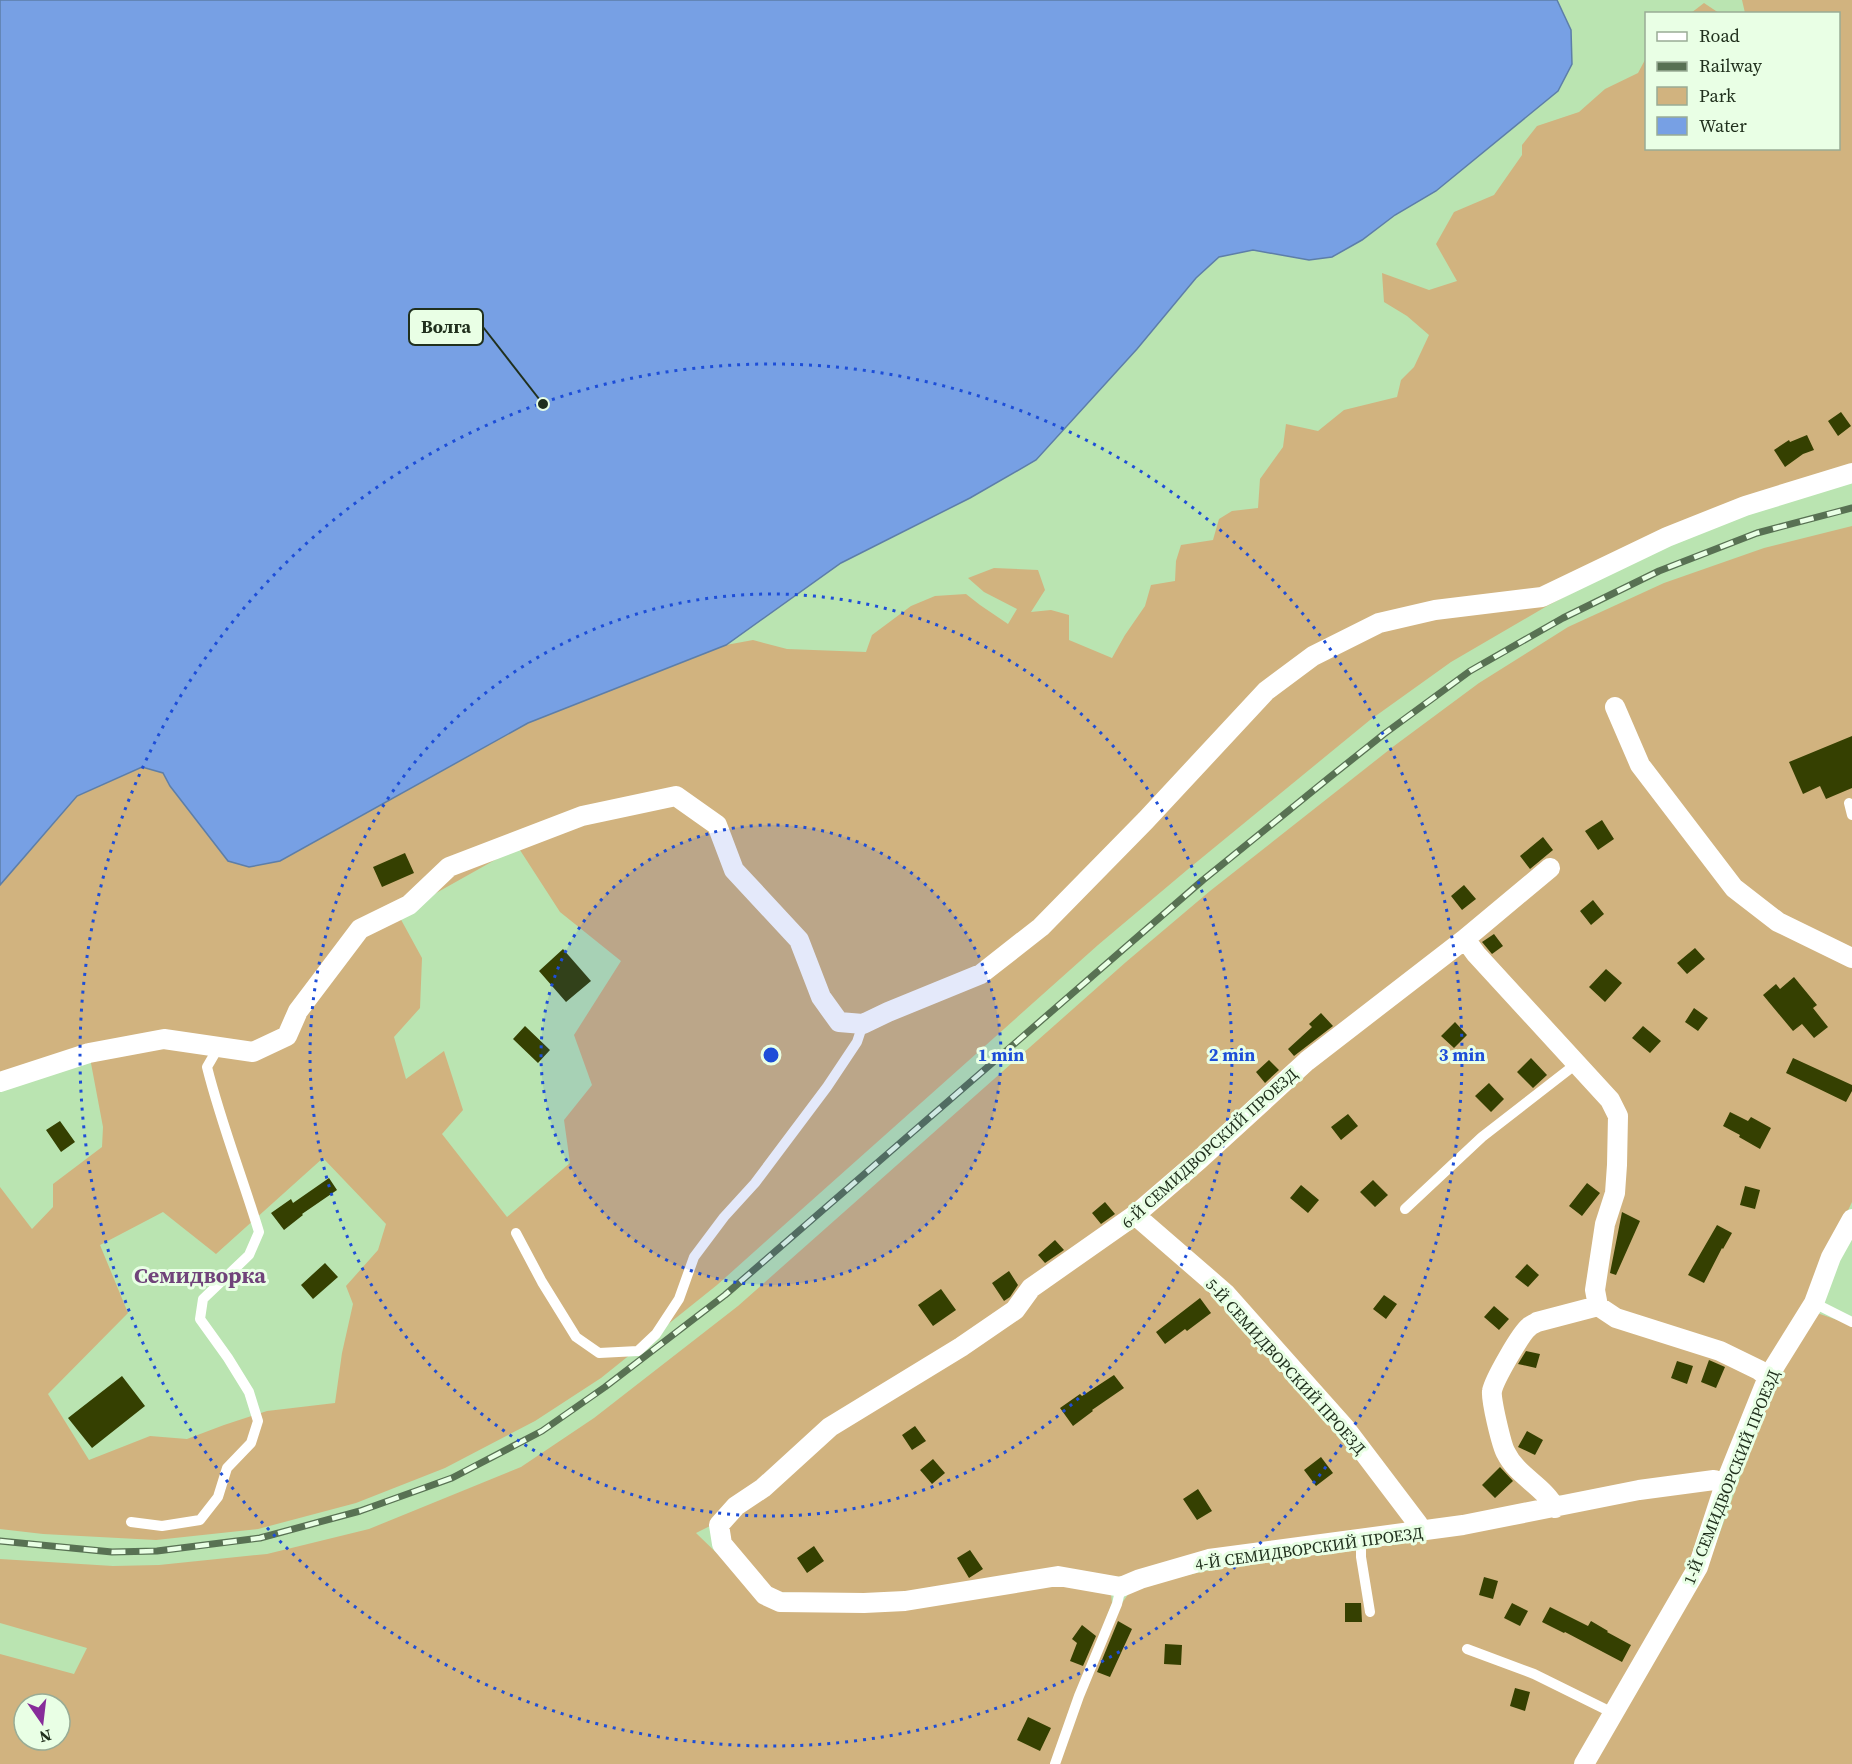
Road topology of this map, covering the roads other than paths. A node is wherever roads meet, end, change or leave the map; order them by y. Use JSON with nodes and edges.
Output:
{"nodes":[{"id":1,"x":1852,"y":473,"type":"edge"},
{"id":2,"x":1615,"y":707,"type":"dead end"},
{"id":3,"x":1849,"y":803,"type":"dead end"},
{"id":4,"x":1852,"y":815,"type":"edge"},
{"id":5,"x":1550,"y":868,"type":"dead end"},
{"id":6,"x":1465,"y":939,"type":"junction"},
{"id":7,"x":1852,"y":958,"type":"edge"},
{"id":8,"x":863,"y":1024,"type":"junction"},
{"id":9,"x":218,"y":1048,"type":"junction"},
{"id":10,"x":1576,"y":1064,"type":"junction"},
{"id":11,"x":0,"y":1082,"type":"edge"},
{"id":12,"x":1405,"y":1209,"type":"dead end"},
{"id":13,"x":1135,"y":1215,"type":"junction"},
{"id":14,"x":1852,"y":1219,"type":"edge"},
{"id":15,"x":516,"y":1233,"type":"dead end"},
{"id":16,"x":1814,"y":1304,"type":"junction"},
{"id":17,"x":1598,"y":1306,"type":"junction"},
{"id":18,"x":1852,"y":1322,"type":"edge"},
{"id":19,"x":1768,"y":1377,"type":"junction"},
{"id":20,"x":1725,"y":1484,"type":"junction"},
{"id":21,"x":1555,"y":1508,"type":"junction"},
{"id":22,"x":131,"y":1521,"type":"dead end"},
{"id":23,"x":1420,"y":1532,"type":"junction"},
{"id":24,"x":1361,"y":1540,"type":"junction"},
{"id":25,"x":1121,"y":1587,"type":"junction"},
{"id":26,"x":1370,"y":1612,"type":"dead end"},
{"id":27,"x":1467,"y":1649,"type":"dead end"},
{"id":28,"x":1615,"y":1714,"type":"junction"},
{"id":29,"x":1055,"y":1764,"type":"edge"},
{"id":30,"x":1584,"y":1764,"type":"edge"}],
"edges":[{"from":1,"to":8,"type":"street"},
{"from":2,"to":7,"type":"street"},
{"from":3,"to":4,"type":"lane"},
{"from":5,"to":6,"type":"street","name":"6-Й СЕМИДВОРСКИЙ ПРОЕЗД"},
{"from":6,"to":10,"type":"street"},
{"from":6,"to":13,"type":"street","name":"6-Й СЕМИДВОРСКИЙ ПРОЕЗД"},
{"from":8,"to":9,"type":"street"},
{"from":8,"to":15,"type":"lane"},
{"from":9,"to":11,"type":"street"},
{"from":9,"to":22,"type":"lane"},
{"from":10,"to":12,"type":"lane"},
{"from":10,"to":17,"type":"street"},
{"from":13,"to":23,"type":"street","name":"5-Й СЕМИДВОРСКИЙ ПРОЕЗД"},
{"from":13,"to":25,"type":"street","name":"6-Й СЕМИДВОРСКИЙ ПРОЕЗД"},
{"from":14,"to":16,"type":"street","name":"1-Й СЕМИДВОРСКИЙ ПРОЕЗД"},
{"from":16,"to":18,"type":"lane"},
{"from":16,"to":19,"type":"street","name":"1-Й СЕМИДВОРСКИЙ ПРОЕЗД"},
{"from":17,"to":19,"type":"street"},
{"from":17,"to":21,"type":"street"},
{"from":19,"to":20,"type":"street","name":"1-Й СЕМИДВОРСКИЙ ПРОЕЗД"},
{"from":20,"to":21,"type":"street","name":"4-Й СЕМИДВОРСКИЙ ПРОЕЗД"},
{"from":20,"to":28,"type":"street","name":"1-Й СЕМИДВОРСКИЙ ПРОЕЗД"},
{"from":21,"to":23,"type":"street","name":"4-Й СЕМИДВОРСКИЙ ПРОЕЗД"},
{"from":23,"to":24,"type":"street","name":"4-Й СЕМИДВОРСКИЙ ПРОЕЗД"},
{"from":24,"to":25,"type":"street","name":"4-Й СЕМИДВОРСКИЙ ПРОЕЗД"},
{"from":24,"to":26,"type":"lane"},
{"from":25,"to":29,"type":"lane"},
{"from":27,"to":28,"type":"lane"},
{"from":28,"to":30,"type":"street","name":"1-Й СЕМИДВОРСКИЙ ПРОЕЗД"}]}
